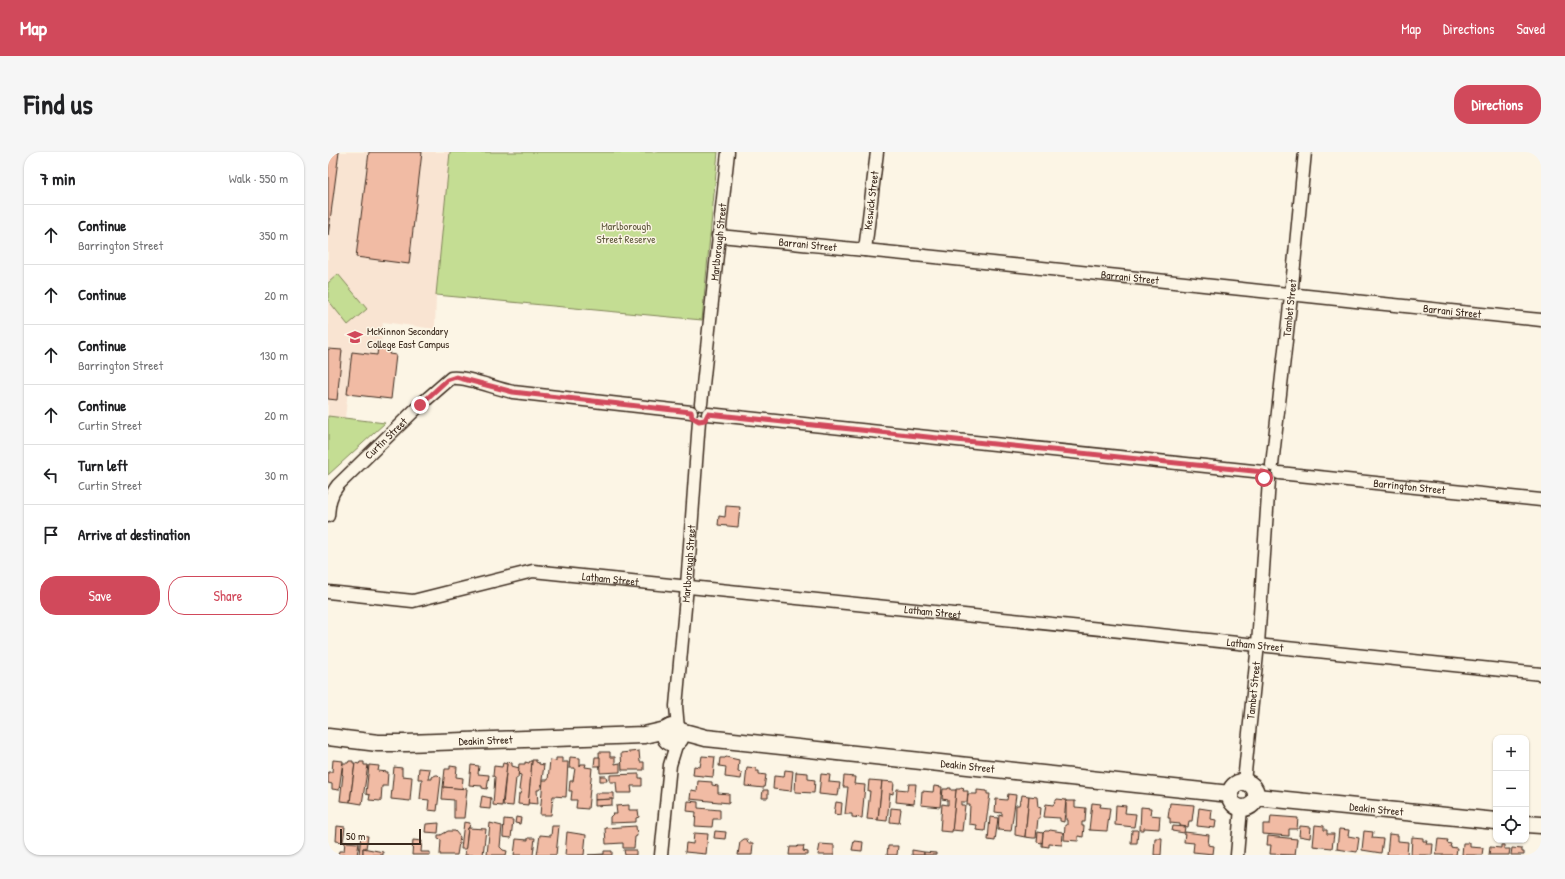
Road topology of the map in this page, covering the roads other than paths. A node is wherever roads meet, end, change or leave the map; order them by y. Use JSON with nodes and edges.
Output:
{"nodes":[{"id":1,"x":728,"y":152,"type":"edge"},
{"id":2,"x":877,"y":152,"type":"edge"},
{"id":3,"x":1305,"y":152,"type":"edge"},
{"id":4,"x":718,"y":236,"type":"junction"},
{"id":5,"x":865,"y":250,"type":"junction"},
{"id":6,"x":1291,"y":296,"type":"junction"},
{"id":7,"x":1541,"y":320,"type":"edge"},
{"id":8,"x":487,"y":386,"type":"joint"},
{"id":9,"x":700,"y":413,"type":"junction"},
{"id":10,"x":1271,"y":472,"type":"junction"},
{"id":11,"x":1541,"y":500,"type":"edge"},
{"id":12,"x":328,"y":516,"type":"edge"},
{"id":13,"x":688,"y":586,"type":"junction"},
{"id":14,"x":328,"y":592,"type":"edge"},
{"id":15,"x":1258,"y":644,"type":"junction"},
{"id":16,"x":1541,"y":674,"type":"edge"},
{"id":17,"x":673,"y":735,"type":"junction"},
{"id":18,"x":328,"y":736,"type":"edge"},
{"id":19,"x":1244,"y":782,"type":"junction"},
{"id":20,"x":1230,"y":794,"type":"junction"},
{"id":21,"x":1256,"y":797,"type":"junction"},
{"id":22,"x":1241,"y":808,"type":"junction"},
{"id":23,"x":1493,"y":821,"type":"edge"},
{"id":24,"x":1529,"y":824,"type":"edge"},
{"id":25,"x":1541,"y":825,"type":"edge"},
{"id":26,"x":661,"y":855,"type":"edge"},
{"id":27,"x":1237,"y":855,"type":"edge"}],
"edges":[{"from":1,"to":4,"type":"street","name":"Marlborough Street"},
{"from":2,"to":5,"type":"street","name":"Keswick Street"},
{"from":3,"to":6,"type":"street","name":"Tambet Street"},
{"from":4,"to":5,"type":"street","name":"Barrani Street"},
{"from":4,"to":9,"type":"street","name":"Marlborough Street"},
{"from":5,"to":6,"type":"street","name":"Barrani Street"},
{"from":6,"to":7,"type":"street","name":"Barrani Street"},
{"from":6,"to":10,"type":"street","name":"Tambet Street"},
{"from":8,"to":9,"type":"street","name":"Barrington Street"},
{"from":8,"to":12,"type":"street","name":"Curtin Street"},
{"from":9,"to":10,"type":"street","name":"Barrington Street"},
{"from":9,"to":13,"type":"street","name":"Marlborough Street"},
{"from":10,"to":11,"type":"street","name":"Barrington Street"},
{"from":10,"to":15,"type":"street","name":"Tambet Street"},
{"from":13,"to":14,"type":"street","name":"Latham Street"},
{"from":13,"to":15,"type":"street","name":"Latham Street"},
{"from":13,"to":17,"type":"street","name":"Marlborough Street"},
{"from":15,"to":16,"type":"street","name":"Latham Street"},
{"from":15,"to":19,"type":"street","name":"Tambet Street"},
{"from":17,"to":18,"type":"street","name":"Deakin Street"},
{"from":17,"to":20,"type":"street","name":"Deakin Street"},
{"from":17,"to":26,"type":"street","name":"Marlborough Street"},
{"from":19,"to":20,"type":"street"},
{"from":19,"to":21,"type":"street"},
{"from":20,"to":22,"type":"street"},
{"from":21,"to":22,"type":"street"},
{"from":21,"to":23,"type":"street","name":"Deakin Street"},
{"from":22,"to":27,"type":"street"},
{"from":24,"to":25,"type":"street"}]}
